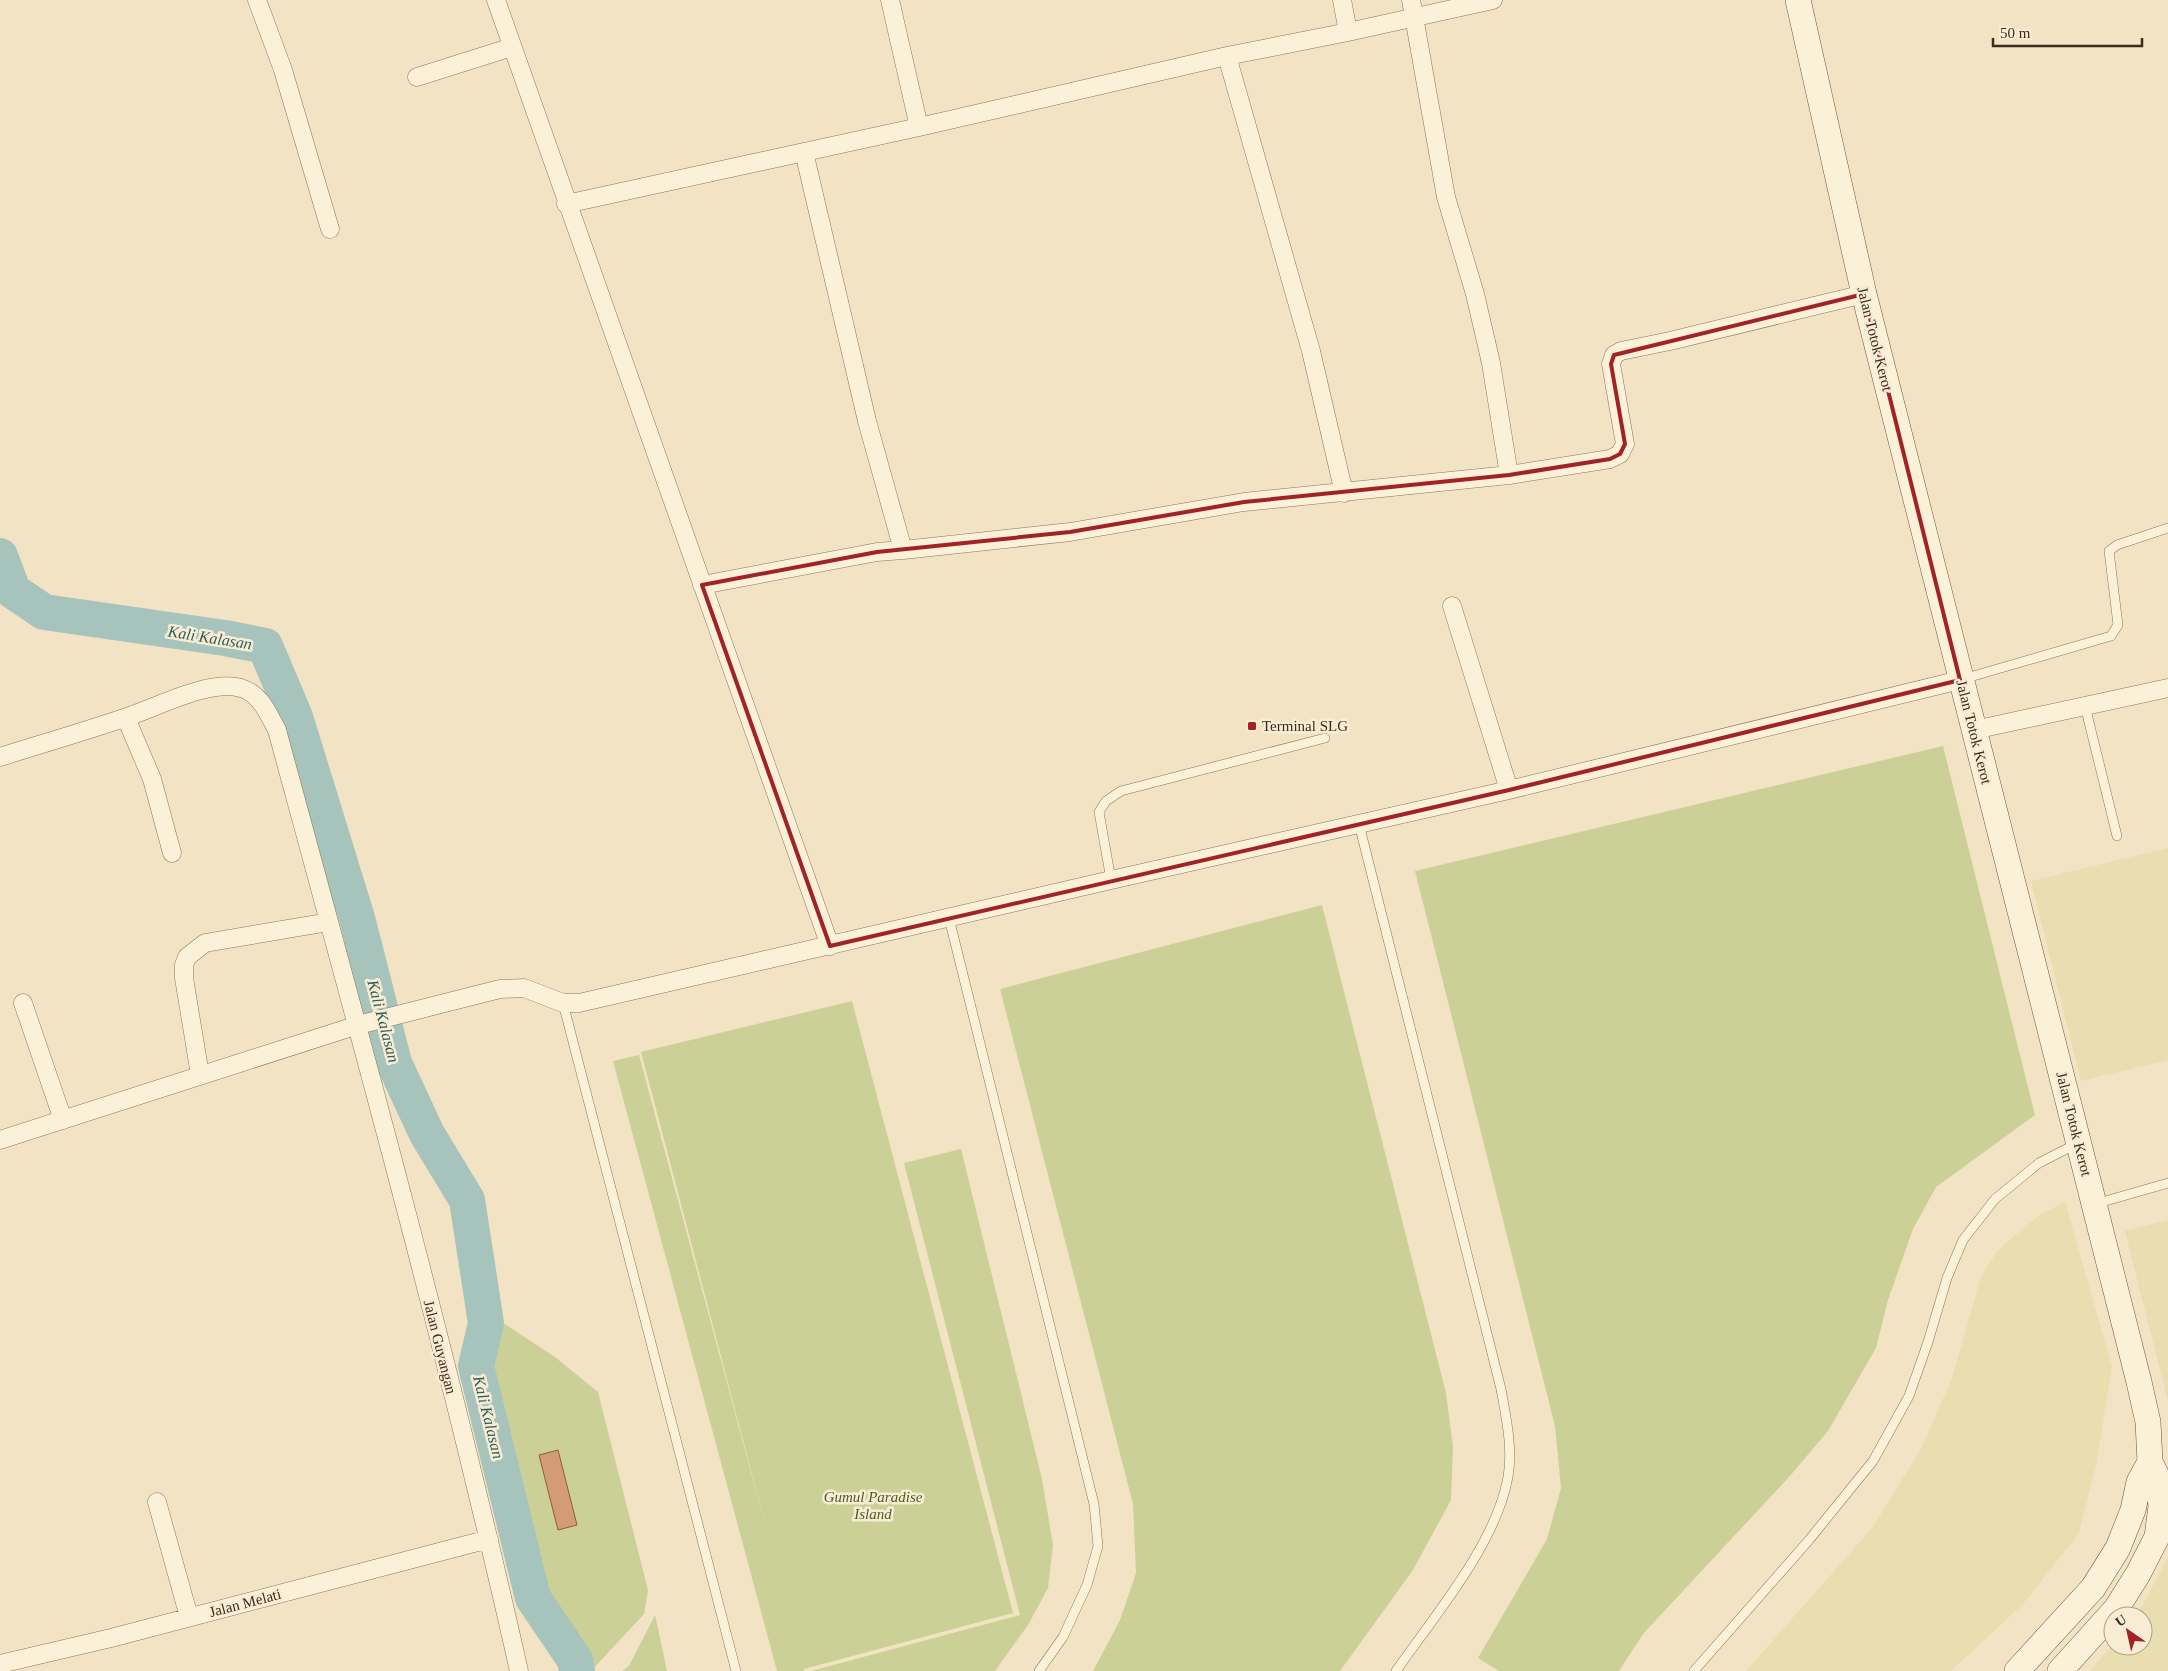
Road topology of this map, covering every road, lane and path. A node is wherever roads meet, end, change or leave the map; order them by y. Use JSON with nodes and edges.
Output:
{"nodes":[{"id":1,"x":257,"y":0,"type":"edge"},
{"id":2,"x":496,"y":0,"type":"edge"},
{"id":3,"x":890,"y":0,"type":"edge"},
{"id":4,"x":1342,"y":0,"type":"edge"},
{"id":5,"x":1492,"y":0,"type":"edge"},
{"id":6,"x":1798,"y":0,"type":"edge"},
{"id":7,"x":1412,"y":8,"type":"edge"},
{"id":8,"x":1348,"y":32,"type":"junction"},
{"id":9,"x":512,"y":47,"type":"junction"},
{"id":10,"x":1227,"y":56,"type":"junction"},
{"id":11,"x":417,"y":77,"type":"dead end"},
{"id":12,"x":919,"y":127,"type":"junction"},
{"id":13,"x":804,"y":152,"type":"junction"},
{"id":14,"x":566,"y":204,"type":"junction"},
{"id":15,"x":330,"y":229,"type":"dead end"},
{"id":16,"x":1864,"y":294,"type":"junction"},
{"id":17,"x":1509,"y":475,"type":"junction"},
{"id":18,"x":1344,"y":493,"type":"junction"},
{"id":19,"x":2168,"y":528,"type":"edge"},
{"id":20,"x":903,"y":550,"type":"junction"},
{"id":21,"x":702,"y":585,"type":"junction"},
{"id":22,"x":1452,"y":606,"type":"dead end"},
{"id":23,"x":1960,"y":680,"type":"junction"},
{"id":24,"x":2168,"y":688,"type":"edge"},
{"id":25,"x":2085,"y":706,"type":"junction"},
{"id":26,"x":126,"y":718,"type":"junction"},
{"id":27,"x":1974,"y":730,"type":"junction"},
{"id":28,"x":1325,"y":738,"type":"dead end"},
{"id":29,"x":0,"y":757,"type":"edge"},
{"id":30,"x":1509,"y":790,"type":"junction"},
{"id":31,"x":1359,"y":824,"type":"junction"},
{"id":32,"x":2117,"y":836,"type":"dead end"},
{"id":33,"x":172,"y":853,"type":"dead end"},
{"id":34,"x":1111,"y":880,"type":"junction"},
{"id":35,"x":949,"y":918,"type":"junction"},
{"id":36,"x":329,"y":922,"type":"junction"},
{"id":37,"x":830,"y":946,"type":"junction"},
{"id":38,"x":24,"y":1003,"type":"dead end"},
{"id":39,"x":563,"y":1003,"type":"junction"},
{"id":40,"x":365,"y":1023,"type":"junction"},
{"id":41,"x":200,"y":1076,"type":"junction"},
{"id":42,"x":63,"y":1120,"type":"junction"},
{"id":43,"x":0,"y":1140,"type":"edge"},
{"id":44,"x":2079,"y":1142,"type":"junction"},
{"id":45,"x":2168,"y":1183,"type":"edge"},
{"id":46,"x":2094,"y":1204,"type":"junction"},
{"id":47,"x":2150,"y":1462,"type":"junction"},
{"id":48,"x":157,"y":1502,"type":"dead end"},
{"id":49,"x":489,"y":1539,"type":"junction"},
{"id":50,"x":189,"y":1617,"type":"junction"},
{"id":51,"x":0,"y":1664,"type":"edge"},
{"id":52,"x":520,"y":1671,"type":"edge"},
{"id":53,"x":736,"y":1671,"type":"edge"},
{"id":54,"x":1039,"y":1671,"type":"edge"},
{"id":55,"x":1396,"y":1671,"type":"edge"},
{"id":56,"x":1694,"y":1671,"type":"edge"},
{"id":57,"x":2017,"y":1671,"type":"edge"},
{"id":58,"x":2060,"y":1671,"type":"edge"}],
"edges":[{"from":1,"to":15,"type":"street"},
{"from":2,"to":9,"type":"street"},
{"from":3,"to":12,"type":"street"},
{"from":4,"to":8,"type":"street"},
{"from":5,"to":7,"type":"street"},
{"from":6,"to":16,"type":"main road","name":"Jalan Totok Kerot"},
{"from":7,"to":8,"type":"street"},
{"from":7,"to":17,"type":"street"},
{"from":8,"to":10,"type":"street"},
{"from":9,"to":11,"type":"street"},
{"from":9,"to":14,"type":"street"},
{"from":10,"to":12,"type":"street"},
{"from":10,"to":18,"type":"street"},
{"from":12,"to":13,"type":"street"},
{"from":13,"to":14,"type":"street"},
{"from":13,"to":20,"type":"street"},
{"from":14,"to":21,"type":"street"},
{"from":16,"to":17,"type":"street"},
{"from":16,"to":23,"type":"main road","name":"Jalan Totok Kerot"},
{"from":17,"to":18,"type":"street"},
{"from":18,"to":20,"type":"street"},
{"from":19,"to":23,"type":"lane"},
{"from":20,"to":21,"type":"street"},
{"from":21,"to":37,"type":"street"},
{"from":22,"to":30,"type":"street"},
{"from":23,"to":27,"type":"main road","name":"Jalan Totok Kerot"},
{"from":23,"to":30,"type":"street"},
{"from":24,"to":25,"type":"street"},
{"from":25,"to":27,"type":"street"},
{"from":25,"to":32,"type":"lane"},
{"from":26,"to":29,"type":"street","name":"Jalan Guyangan"},
{"from":26,"to":33,"type":"street"},
{"from":26,"to":36,"type":"street","name":"Jalan Guyangan"},
{"from":27,"to":44,"type":"main road","name":"Jalan Totok Kerot"},
{"from":28,"to":34,"type":"lane"},
{"from":30,"to":31,"type":"street"},
{"from":31,"to":34,"type":"street"},
{"from":31,"to":55,"type":"lane"},
{"from":34,"to":35,"type":"street"},
{"from":35,"to":37,"type":"street"},
{"from":35,"to":54,"type":"lane"},
{"from":36,"to":40,"type":"street","name":"Jalan Guyangan"},
{"from":36,"to":41,"type":"street"},
{"from":37,"to":39,"type":"street"},
{"from":38,"to":42,"type":"street"},
{"from":39,"to":40,"type":"street"},
{"from":39,"to":53,"type":"lane"},
{"from":40,"to":41,"type":"street"},
{"from":40,"to":49,"type":"street","name":"Jalan Guyangan"},
{"from":41,"to":42,"type":"street"},
{"from":42,"to":43,"type":"street"},
{"from":44,"to":46,"type":"main road","name":"Jalan Totok Kerot"},
{"from":44,"to":56,"type":"lane"},
{"from":45,"to":46,"type":"lane"},
{"from":46,"to":47,"type":"main road","name":"Jalan Totok Kerot"},
{"from":47,"to":57,"type":"main road"},
{"from":47,"to":58,"type":"main road","name":"Jalan Totok Kerot"},
{"from":48,"to":50,"type":"street"},
{"from":49,"to":50,"type":"street","name":"Jalan Melati"},
{"from":49,"to":52,"type":"street","name":"Jalan Guyangan"},
{"from":50,"to":51,"type":"street","name":"Jalan Melati"}]}
